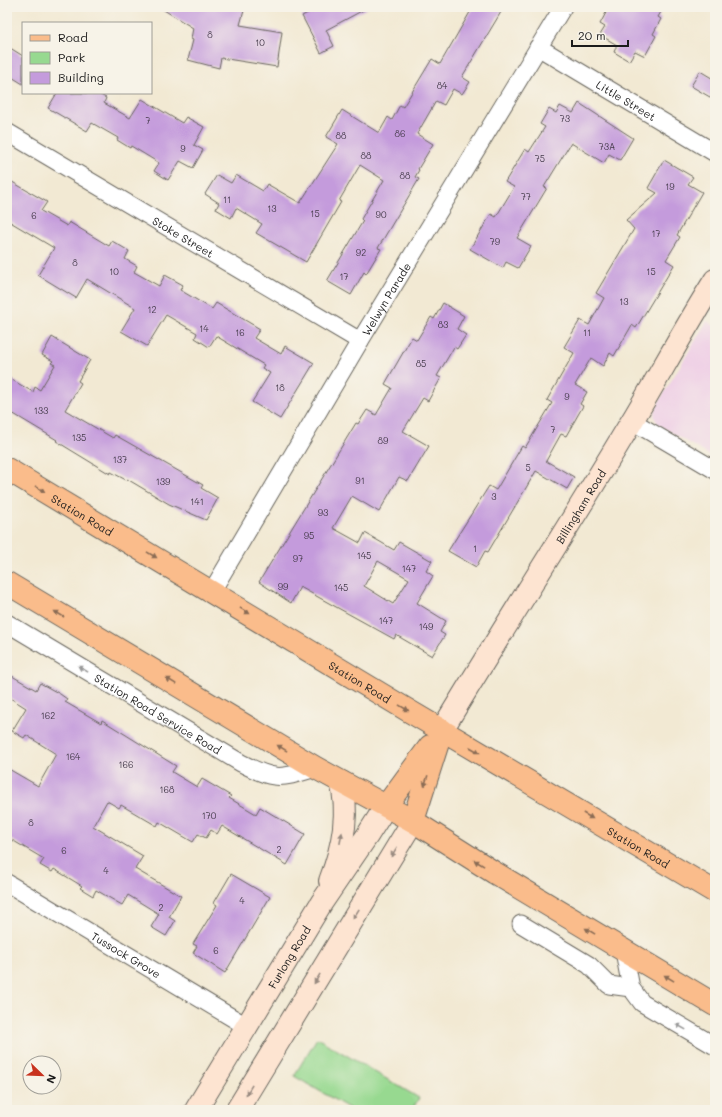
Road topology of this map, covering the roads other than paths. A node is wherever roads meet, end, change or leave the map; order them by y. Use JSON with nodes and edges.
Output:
{"nodes":[{"id":1,"x":562,"y":7,"type":"edge"},
{"id":2,"x":538,"y":47,"type":"junction"},
{"id":3,"x":7,"y":132,"type":"edge"},
{"id":4,"x":715,"y":153,"type":"edge"},
{"id":5,"x":715,"y":280,"type":"edge"},
{"id":6,"x":360,"y":341,"type":"junction"},
{"id":7,"x":632,"y":421,"type":"junction"},
{"id":8,"x":7,"y":469,"type":"edge"},
{"id":9,"x":715,"y":470,"type":"edge"},
{"id":10,"x":7,"y":582,"type":"edge"},
{"id":11,"x":212,"y":591,"type":"junction"},
{"id":12,"x":7,"y":623,"type":"edge"},
{"id":13,"x":442,"y":730,"type":"junction"},
{"id":14,"x":316,"y":768,"type":"junction"},
{"id":15,"x":341,"y":782,"type":"junction"},
{"id":16,"x":386,"y":806,"type":"junction"},
{"id":17,"x":413,"y":821,"type":"junction"},
{"id":18,"x":7,"y":883,"type":"edge"},
{"id":19,"x":715,"y":892,"type":"edge"},
{"id":20,"x":322,"y":902,"type":"junction"},
{"id":21,"x":521,"y":924,"type":"dead end"},
{"id":22,"x":624,"y":950,"type":"junction"},
{"id":23,"x":631,"y":988,"type":"junction"},
{"id":24,"x":715,"y":1005,"type":"edge"},
{"id":25,"x":246,"y":1026,"type":"junction"},
{"id":26,"x":715,"y":1046,"type":"edge"},
{"id":27,"x":196,"y":1110,"type":"edge"},
{"id":28,"x":237,"y":1110,"type":"edge"}],
"edges":[{"from":1,"to":2,"type":"street","name":"Welwyn Parade"},
{"from":2,"to":4,"type":"street","name":"Little Street"},
{"from":2,"to":6,"type":"street","name":"Welwyn Parade"},
{"from":3,"to":6,"type":"street","name":"Stoke Street"},
{"from":5,"to":7,"type":"main road","name":"Billingham Road"},
{"from":6,"to":11,"type":"street","name":"Welwyn Parade"},
{"from":7,"to":9,"type":"street"},
{"from":7,"to":13,"type":"main road","name":"Billingham Road"},
{"from":8,"to":11,"type":"main road","name":"Station Road","one_way":true},
{"from":14,"to":10,"type":"main road","one_way":true},
{"from":11,"to":13,"type":"main road","name":"Station Road","one_way":true},
{"from":14,"to":12,"type":"street","name":"Station Road Service Road","one_way":true},
{"from":13,"to":16,"type":"main road"},
{"from":13,"to":17,"type":"main road","one_way":true},
{"from":13,"to":19,"type":"main road","name":"Station Road","one_way":true},
{"from":14,"to":15,"type":"main road"},
{"from":15,"to":16,"type":"main road"},
{"from":20,"to":15,"type":"main road","one_way":true},
{"from":16,"to":17,"type":"main road"},
{"from":16,"to":20,"type":"main road","name":"Furlong Road"},
{"from":22,"to":17,"type":"main road","one_way":true},
{"from":17,"to":28,"type":"main road","one_way":true},
{"from":18,"to":25,"type":"street","name":"Tussock Grove"},
{"from":20,"to":25,"type":"main road","name":"Furlong Road"},
{"from":21,"to":23,"type":"street"},
{"from":22,"to":23,"type":"street"},
{"from":24,"to":22,"type":"main road","one_way":true},
{"from":26,"to":23,"type":"street","one_way":true},
{"from":25,"to":27,"type":"main road","name":"Furlong Road"}]}
